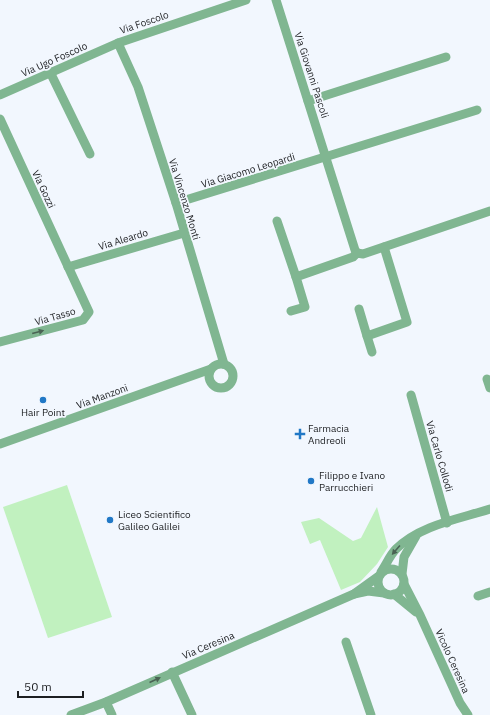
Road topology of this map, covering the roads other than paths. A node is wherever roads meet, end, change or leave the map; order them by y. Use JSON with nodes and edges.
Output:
{"nodes":[{"id":1,"x":246,"y":0,"type":"edge"},
{"id":2,"x":276,"y":0,"type":"edge"},
{"id":3,"x":118,"y":43,"type":"junction"},
{"id":4,"x":446,"y":57,"type":"dead end"},
{"id":5,"x":50,"y":72,"type":"junction"},
{"id":6,"x":0,"y":95,"type":"edge"},
{"id":7,"x":308,"y":100,"type":"junction"},
{"id":8,"x":477,"y":110,"type":"dead end"},
{"id":9,"x":0,"y":119,"type":"edge"},
{"id":10,"x":90,"y":154,"type":"dead end"},
{"id":11,"x":326,"y":157,"type":"junction"},
{"id":12,"x":176,"y":203,"type":"junction"},
{"id":13,"x":490,"y":211,"type":"edge"},
{"id":14,"x":277,"y":221,"type":"dead end"},
{"id":15,"x":184,"y":232,"type":"junction"},
{"id":16,"x":384,"y":247,"type":"junction"},
{"id":17,"x":357,"y":253,"type":"junction"},
{"id":18,"x":68,"y":267,"type":"junction"},
{"id":19,"x":296,"y":276,"type":"junction"},
{"id":20,"x":359,"y":310,"type":"dead end"},
{"id":21,"x":291,"y":311,"type":"dead end"},
{"id":22,"x":367,"y":336,"type":"junction"},
{"id":23,"x":0,"y":342,"type":"edge"},
{"id":24,"x":372,"y":352,"type":"dead end"},
{"id":25,"x":224,"y":364,"type":"junction"},
{"id":26,"x":211,"y":369,"type":"junction"},
{"id":27,"x":196,"y":374,"type":"junction"},
{"id":28,"x":211,"y":383,"type":"junction"},
{"id":29,"x":411,"y":395,"type":"dead end"},
{"id":30,"x":0,"y":444,"type":"edge"},
{"id":31,"x":490,"y":509,"type":"edge"},
{"id":32,"x":447,"y":523,"type":"junction"},
{"id":33,"x":417,"y":533,"type":"junction"},
{"id":34,"x":380,"y":574,"type":"junction"},
{"id":35,"x":402,"y":574,"type":"junction"},
{"id":36,"x":404,"y":584,"type":"junction"},
{"id":37,"x":490,"y":592,"type":"edge"},
{"id":38,"x":384,"y":593,"type":"junction"},
{"id":39,"x":354,"y":594,"type":"junction"},
{"id":40,"x":394,"y":594,"type":"junction"},
{"id":41,"x":478,"y":596,"type":"dead end"},
{"id":42,"x":420,"y":615,"type":"junction"},
{"id":43,"x":346,"y":642,"type":"dead end"},
{"id":44,"x":172,"y":672,"type":"junction"},
{"id":45,"x":106,"y":702,"type":"junction"},
{"id":46,"x":71,"y":715,"type":"edge"},
{"id":47,"x":112,"y":715,"type":"edge"},
{"id":48,"x":192,"y":715,"type":"edge"},
{"id":49,"x":371,"y":715,"type":"edge"},
{"id":50,"x":468,"y":715,"type":"edge"}],
"edges":[{"from":1,"to":3,"type":"street","name":"Via Foscolo"},
{"from":2,"to":7,"type":"street","name":"Via Giovanni Pascoli"},
{"from":3,"to":5,"type":"street","name":"Via Ugo Foscolo"},
{"from":3,"to":12,"type":"street","name":"Via Vincenzo Monti"},
{"from":4,"to":7,"type":"street"},
{"from":5,"to":6,"type":"street","name":"Via Ugo Foscolo"},
{"from":5,"to":10,"type":"street"},
{"from":7,"to":11,"type":"street","name":"Via Giovanni Pascoli"},
{"from":8,"to":11,"type":"street"},
{"from":9,"to":18,"type":"street","name":"Via Gozzi"},
{"from":11,"to":12,"type":"street","name":"Via Giacomo Leopardi"},
{"from":11,"to":17,"type":"street","name":"Via Giovanni Pascoli"},
{"from":12,"to":15,"type":"street","name":"Via Vincenzo Monti"},
{"from":13,"to":16,"type":"street"},
{"from":14,"to":19,"type":"street"},
{"from":15,"to":18,"type":"street","name":"Via Aleardo"},
{"from":15,"to":25,"type":"street","name":"Via Vincenzo Monti"},
{"from":16,"to":17,"type":"street"},
{"from":16,"to":22,"type":"street"},
{"from":17,"to":19,"type":"street"},
{"from":23,"to":18,"type":"street","name":"Via Tasso","one_way":true},
{"from":19,"to":21,"type":"street"},
{"from":20,"to":22,"type":"street"},
{"from":22,"to":24,"type":"street"},
{"from":25,"to":26,"type":"street"},
{"from":25,"to":28,"type":"street"},
{"from":26,"to":27,"type":"street","name":"Via Manzoni"},
{"from":26,"to":28,"type":"street"},
{"from":27,"to":28,"type":"street"},
{"from":27,"to":30,"type":"street","name":"Via Manzoni"},
{"from":29,"to":32,"type":"street","name":"Via Carlo Collodi"},
{"from":31,"to":32,"type":"street","name":"Via Ceresina"},
{"from":32,"to":33,"type":"street","name":"Via Ceresina"},
{"from":33,"to":34,"type":"street","name":"Via Ceresina","one_way":true},
{"from":33,"to":35,"type":"street"},
{"from":34,"to":35,"type":"street"},
{"from":34,"to":38,"type":"street"},
{"from":34,"to":39,"type":"street","name":"Via Ceresina"},
{"from":35,"to":36,"type":"street"},
{"from":36,"to":40,"type":"street"},
{"from":36,"to":42,"type":"street","name":"Vicolo Ceresina"},
{"from":37,"to":41,"type":"street"},
{"from":38,"to":39,"type":"street","name":"Via Ceresina"},
{"from":38,"to":40,"type":"street","name":"Via Ceresina"},
{"from":39,"to":44,"type":"street","name":"Via Ceresina"},
{"from":40,"to":42,"type":"street","name":"Vicolo Ceresina"},
{"from":42,"to":50,"type":"street","name":"Vicolo Ceresina"},
{"from":43,"to":49,"type":"street"},
{"from":45,"to":44,"type":"street","name":"Via Ceresina","one_way":true},
{"from":44,"to":48,"type":"street"},
{"from":45,"to":46,"type":"street","name":"Via Ceresina"},
{"from":45,"to":47,"type":"street"}]}
